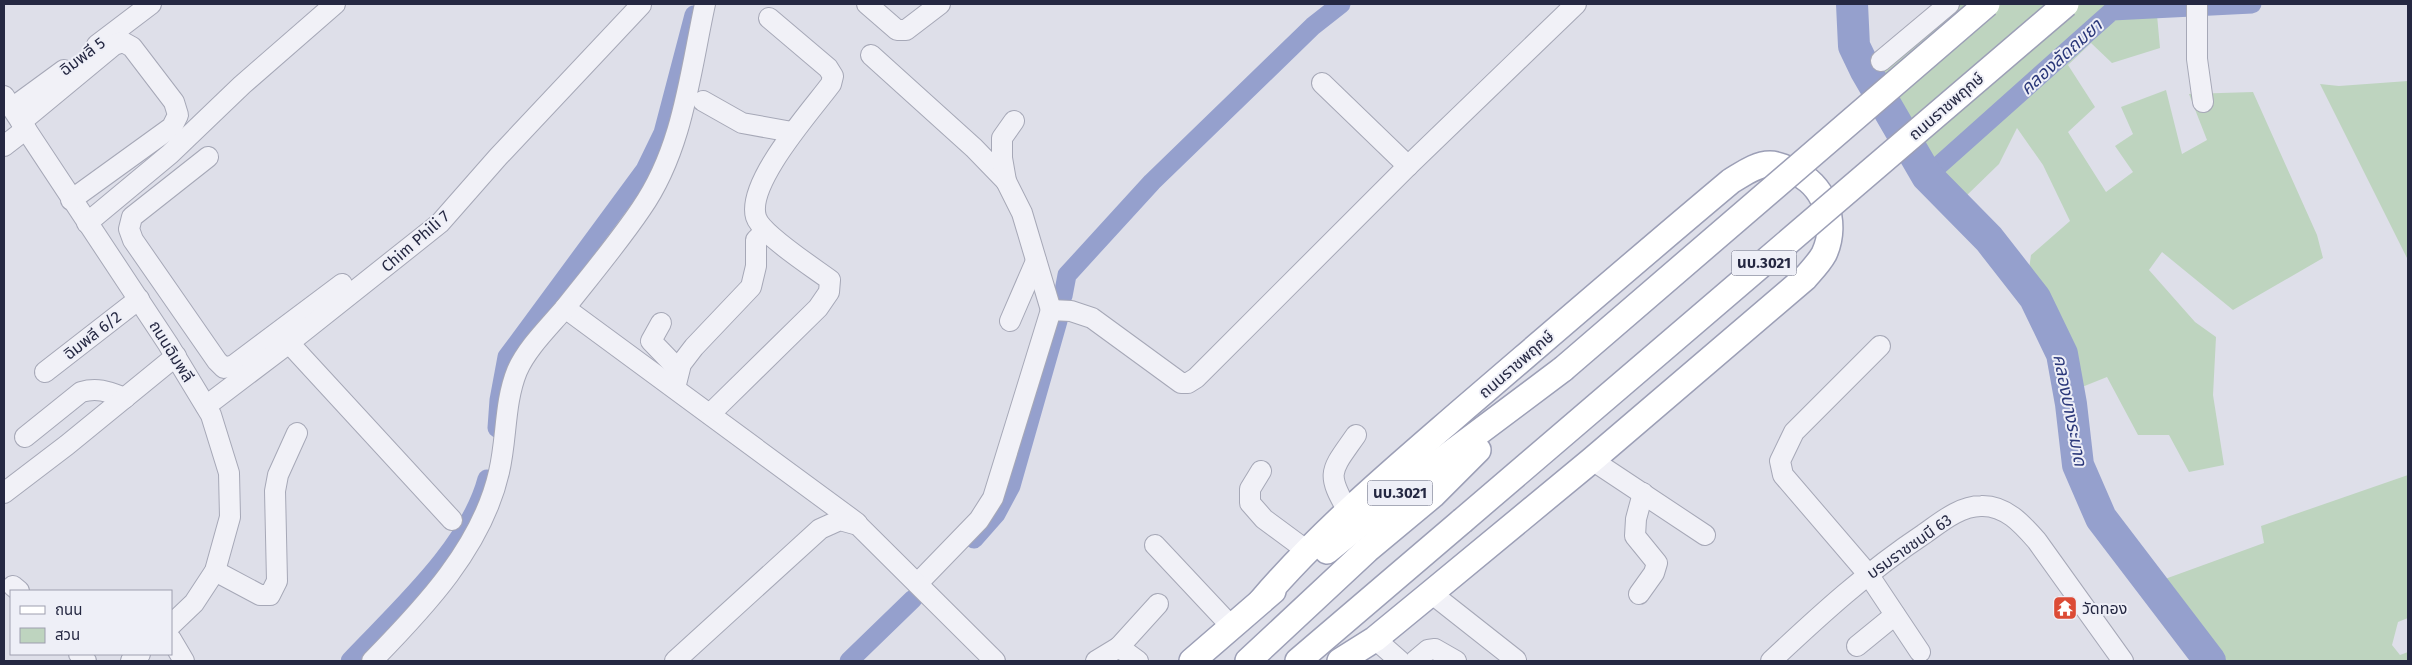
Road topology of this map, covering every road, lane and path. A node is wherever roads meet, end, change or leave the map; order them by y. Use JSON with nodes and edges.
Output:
{"nodes":[{"id":1,"x":151,"y":4,"type":"edge"},
{"id":2,"x":335,"y":4,"type":"edge"},
{"id":3,"x":704,"y":4,"type":"edge"},
{"id":4,"x":868,"y":4,"type":"edge"},
{"id":5,"x":940,"y":4,"type":"edge"},
{"id":6,"x":1576,"y":4,"type":"edge"},
{"id":7,"x":1949,"y":4,"type":"edge"},
{"id":8,"x":1987,"y":4,"type":"edge"},
{"id":9,"x":2066,"y":4,"type":"edge"},
{"id":10,"x":641,"y":5,"type":"dead end"},
{"id":11,"x":2197,"y":14,"type":"edge"},
{"id":12,"x":769,"y":18,"type":"dead end"},
{"id":13,"x":871,"y":55,"type":"dead end"},
{"id":14,"x":1881,"y":62,"type":"dead end"},
{"id":15,"x":1322,"y":83,"type":"dead end"},
{"id":16,"x":702,"y":101,"type":"dead end"},
{"id":17,"x":2203,"y":102,"type":"dead end"},
{"id":18,"x":16,"y":114,"type":"edge"},
{"id":19,"x":1014,"y":121,"type":"dead end"},
{"id":20,"x":792,"y":132,"type":"junction"},
{"id":21,"x":4,"y":146,"type":"edge"},
{"id":22,"x":208,"y":157,"type":"dead end"},
{"id":23,"x":1408,"y":166,"type":"junction"},
{"id":24,"x":1006,"y":181,"type":"junction"},
{"id":25,"x":71,"y":200,"type":"junction"},
{"id":26,"x":87,"y":223,"type":"junction"},
{"id":27,"x":129,"y":229,"type":"junction"},
{"id":28,"x":765,"y":231,"type":"junction"},
{"id":29,"x":102,"y":245,"type":"junction"},
{"id":30,"x":1036,"y":261,"type":"junction"},
{"id":31,"x":342,"y":284,"type":"dead end"},
{"id":32,"x":139,"y":299,"type":"junction"},
{"id":33,"x":565,"y":308,"type":"junction"},
{"id":34,"x":1050,"y":310,"type":"junction"},
{"id":35,"x":1010,"y":321,"type":"dead end"},
{"id":36,"x":661,"y":323,"type":"dead end"},
{"id":37,"x":289,"y":343,"type":"junction"},
{"id":38,"x":1880,"y":346,"type":"dead end"},
{"id":39,"x":176,"y":356,"type":"junction"},
{"id":40,"x":45,"y":372,"type":"dead end"},
{"id":41,"x":677,"y":379,"type":"junction"},
{"id":42,"x":1541,"y":388,"type":"junction"},
{"id":43,"x":125,"y":398,"type":"junction"},
{"id":44,"x":206,"y":406,"type":"junction"},
{"id":45,"x":710,"y":414,"type":"junction"},
{"id":46,"x":297,"y":433,"type":"dead end"},
{"id":47,"x":1356,"y":436,"type":"dead end"},
{"id":48,"x":25,"y":437,"type":"dead end"},
{"id":49,"x":1592,"y":460,"type":"junction"},
{"id":50,"x":1261,"y":471,"type":"dead end"},
{"id":51,"x":4,"y":493,"type":"edge"},
{"id":52,"x":1643,"y":493,"type":"junction"},
{"id":53,"x":1348,"y":511,"type":"junction"},
{"id":54,"x":452,"y":520,"type":"dead end"},
{"id":55,"x":858,"y":525,"type":"junction"},
{"id":56,"x":1705,"y":535,"type":"dead end"},
{"id":57,"x":1155,"y":545,"type":"dead end"},
{"id":58,"x":1306,"y":550,"type":"junction"},
{"id":59,"x":215,"y":571,"type":"junction"},
{"id":60,"x":1868,"y":574,"type":"junction"},
{"id":61,"x":918,"y":583,"type":"junction"},
{"id":62,"x":1431,"y":593,"type":"junction"},
{"id":63,"x":1639,"y":594,"type":"dead end"},
{"id":64,"x":1261,"y":601,"type":"junction"},
{"id":65,"x":1158,"y":604,"type":"dead end"},
{"id":66,"x":1895,"y":616,"type":"junction"},
{"id":67,"x":172,"y":624,"type":"edge"},
{"id":68,"x":1231,"y":626,"type":"junction"},
{"id":69,"x":1375,"y":639,"type":"junction"},
{"id":70,"x":172,"y":641,"type":"edge"},
{"id":71,"x":1857,"y":646,"type":"dead end"},
{"id":72,"x":1119,"y":647,"type":"junction"},
{"id":73,"x":1920,"y":652,"type":"dead end"},
{"id":74,"x":989,"y":659,"type":"edge"},
{"id":75,"x":1516,"y":660,"type":"dead end"},
{"id":76,"x":184,"y":661,"type":"edge"},
{"id":77,"x":372,"y":661,"type":"edge"},
{"id":78,"x":675,"y":661,"type":"edge"},
{"id":79,"x":1096,"y":661,"type":"edge"},
{"id":80,"x":1138,"y":661,"type":"edge"},
{"id":81,"x":1192,"y":661,"type":"edge"},
{"id":82,"x":1248,"y":661,"type":"edge"},
{"id":83,"x":1298,"y":661,"type":"edge"},
{"id":84,"x":1340,"y":661,"type":"edge"},
{"id":85,"x":1400,"y":661,"type":"edge"},
{"id":86,"x":1415,"y":661,"type":"edge"},
{"id":87,"x":1456,"y":661,"type":"edge"},
{"id":88,"x":1772,"y":661,"type":"edge"},
{"id":89,"x":2122,"y":661,"type":"edge"}],
"edges":[{"from":1,"to":18,"type":"street","name":"ฉิมพลี 5"},
{"from":2,"to":26,"type":"street"},
{"from":3,"to":33,"type":"street"},
{"from":4,"to":5,"type":"street"},
{"from":6,"to":23,"type":"street"},
{"from":7,"to":14,"type":"street"},
{"from":8,"to":42,"type":"main road","name":"ถนนราชพฤกษ์","number":"นบ.3021","bridge":true},
{"from":9,"to":83,"type":"main road","name":"ถนนราชพฤกษ์","number":"นบ.3021","bridge":true},
{"from":10,"to":37,"type":"street","name":"Chim Phili 7"},
{"from":11,"to":17,"type":"street"},
{"from":12,"to":20,"type":"street"},
{"from":13,"to":24,"type":"street"},
{"from":15,"to":23,"type":"street"},
{"from":16,"to":20,"type":"street"},
{"from":18,"to":21,"type":"street"},
{"from":18,"to":25,"type":"street","name":"ถนนฉิมพลี"},
{"from":18,"to":25,"type":"street"},
{"from":19,"to":24,"type":"street"},
{"from":20,"to":28,"type":"street"},
{"from":22,"to":27,"type":"street"},
{"from":23,"to":34,"type":"street"},
{"from":24,"to":30,"type":"street"},
{"from":25,"to":26,"type":"street","name":"ถนนฉิมพลี"},
{"from":26,"to":29,"type":"street","name":"ถนนฉิมพลี"},
{"from":27,"to":29,"type":"street"},
{"from":27,"to":31,"type":"street"},
{"from":28,"to":41,"type":"street"},
{"from":28,"to":45,"type":"street"},
{"from":29,"to":32,"type":"street","name":"ถนนฉิมพลี"},
{"from":30,"to":34,"type":"street"},
{"from":30,"to":35,"type":"street"},
{"from":32,"to":39,"type":"street","name":"ถนนฉิมพลี"},
{"from":32,"to":40,"type":"street","name":"ฉิมพลี 6/2"},
{"from":33,"to":41,"type":"street"},
{"from":33,"to":77,"type":"street"},
{"from":34,"to":61,"type":"street"},
{"from":36,"to":41,"type":"street"},
{"from":37,"to":44,"type":"street","name":"Chim Phili 7"},
{"from":37,"to":54,"type":"street"},
{"from":38,"to":60,"type":"street"},
{"from":39,"to":43,"type":"street"},
{"from":39,"to":44,"type":"street","name":"ถนนฉิมพลี"},
{"from":41,"to":45,"type":"street"},
{"from":42,"to":64,"type":"main road","name":"ถนนราชพฤกษ์","number":"นบ.3021"},
{"from":42,"to":82,"type":"main road"},
{"from":43,"to":48,"type":"street"},
{"from":43,"to":51,"type":"street"},
{"from":44,"to":59,"type":"street","name":"ถนนฉิมพลี"},
{"from":45,"to":55,"type":"street"},
{"from":46,"to":59,"type":"street"},
{"from":47,"to":53,"type":"street"},
{"from":49,"to":52,"type":"street"},
{"from":49,"to":53,"type":"main road","name":"ถนนราชพฤกษ์"},
{"from":49,"to":62,"type":"main road","name":"ถนนราชพฤกษ์"},
{"from":50,"to":58,"type":"street"},
{"from":52,"to":56,"type":"street"},
{"from":52,"to":63,"type":"street"},
{"from":53,"to":58,"type":"main road","name":"ถนนราชพฤกษ์"},
{"from":55,"to":61,"type":"street"},
{"from":55,"to":78,"type":"street"},
{"from":57,"to":68,"type":"street"},
{"from":58,"to":64,"type":"main road","name":"ถนนราชพฤกษ์"},
{"from":59,"to":67,"type":"street","name":"ถนนฉิมพลี"},
{"from":60,"to":66,"type":"street"},
{"from":60,"to":88,"type":"street","name":"บรมราชชนนี 63"},
{"from":60,"to":89,"type":"street","name":"บรมราชชนนี 63"},
{"from":61,"to":74,"type":"street"},
{"from":62,"to":69,"type":"main road","name":"ถนนราชพฤกษ์"},
{"from":62,"to":75,"type":"street"},
{"from":64,"to":68,"type":"main road","name":"ถนนราชพฤกษ์","number":"นบ.3021"},
{"from":65,"to":72,"type":"street"},
{"from":66,"to":71,"type":"street"},
{"from":66,"to":73,"type":"street"},
{"from":68,"to":81,"type":"main road","name":"ถนนราชพฤกษ์","number":"นบ.3021"},
{"from":69,"to":84,"type":"main road","name":"ถนนราชพฤกษ์"},
{"from":69,"to":85,"type":"street"},
{"from":70,"to":76,"type":"street"},
{"from":72,"to":79,"type":"street"},
{"from":72,"to":80,"type":"street"},
{"from":86,"to":87,"type":"street"}]}
